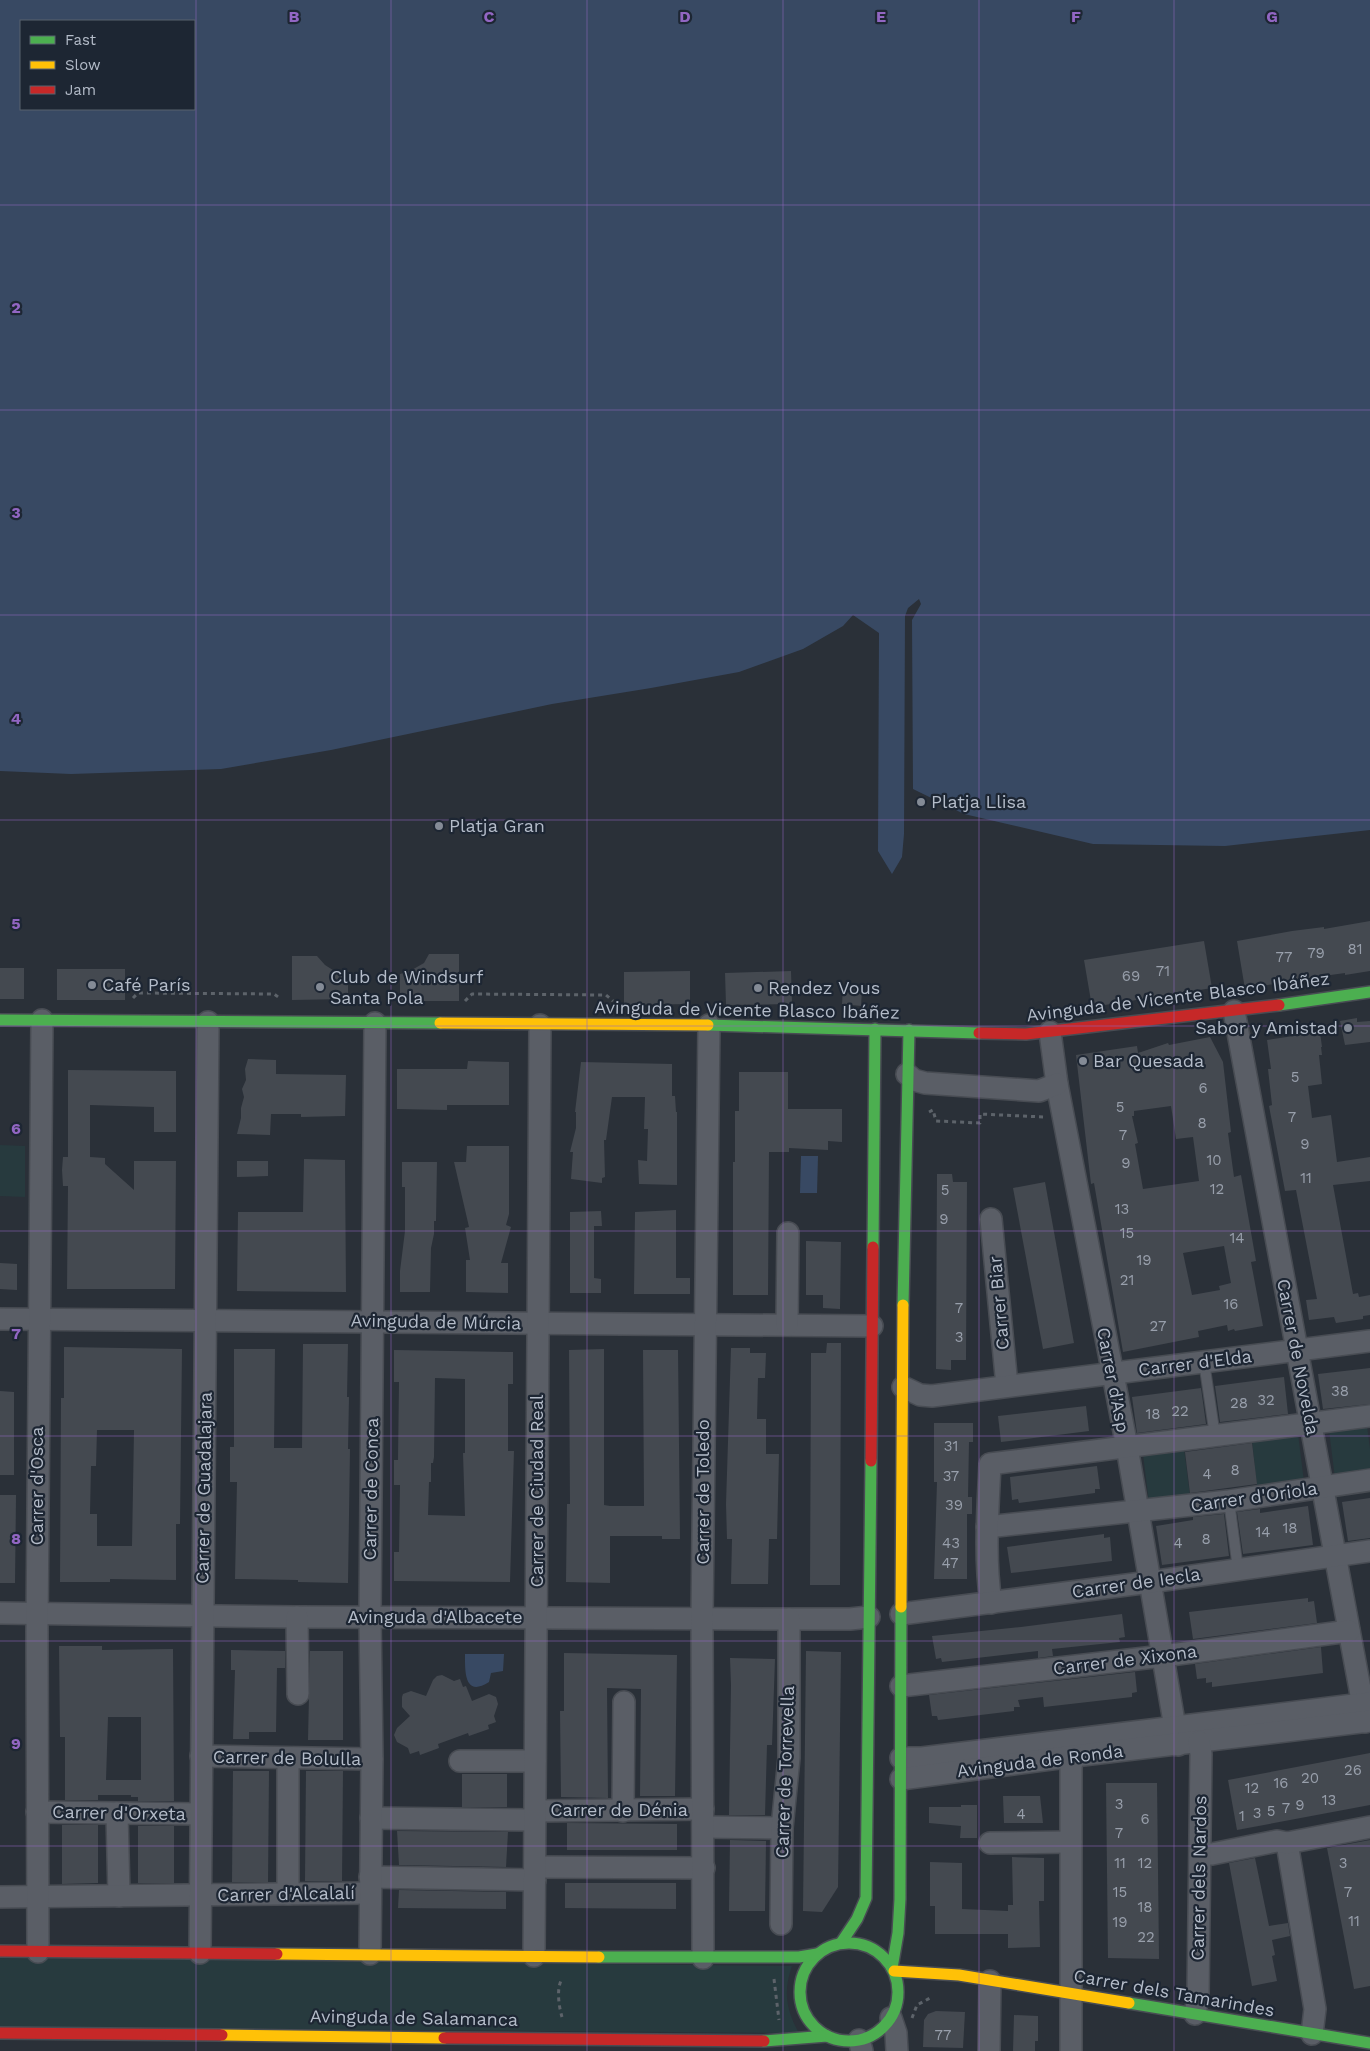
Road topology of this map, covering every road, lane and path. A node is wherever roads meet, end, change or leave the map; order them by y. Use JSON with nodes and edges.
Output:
{"nodes":[{"id":1,"x":1370,"y":992,"type":"edge"},
{"id":2,"x":1234,"y":1011,"type":"junction"},
{"id":3,"x":0,"y":1020,"type":"edge"},
{"id":4,"x":42,"y":1020,"type":"junction"},
{"id":5,"x":208,"y":1022,"type":"junction"},
{"id":6,"x":375,"y":1023,"type":"junction"},
{"id":7,"x":540,"y":1025,"type":"junction"},
{"id":8,"x":709,"y":1025,"type":"junction"},
{"id":9,"x":875,"y":1029,"type":"junction"},
{"id":10,"x":909,"y":1030,"type":"junction"},
{"id":11,"x":1050,"y":1032,"type":"junction"},
{"id":12,"x":907,"y":1074,"type":"junction"},
{"id":13,"x":1057,"y":1084,"type":"junction"},
{"id":14,"x":926,"y":1113,"type":"dead end"},
{"id":15,"x":1049,"y":1118,"type":"dead end"},
{"id":16,"x":991,"y":1219,"type":"dead end"},
{"id":17,"x":788,"y":1233,"type":"dead end"},
{"id":18,"x":0,"y":1319,"type":"edge"},
{"id":19,"x":38,"y":1319,"type":"junction"},
{"id":20,"x":206,"y":1320,"type":"junction"},
{"id":21,"x":373,"y":1322,"type":"junction"},
{"id":22,"x":537,"y":1324,"type":"junction"},
{"id":23,"x":704,"y":1326,"type":"junction"},
{"id":24,"x":787,"y":1326,"type":"junction"},
{"id":25,"x":882,"y":1328,"type":"junction"},
{"id":26,"x":1370,"y":1341,"type":"edge"},
{"id":27,"x":903,"y":1342,"type":"junction"},
{"id":28,"x":1297,"y":1350,"type":"junction"},
{"id":29,"x":1204,"y":1362,"type":"junction"},
{"id":30,"x":1111,"y":1373,"type":"junction"},
{"id":31,"x":1007,"y":1386,"type":"junction"},
{"id":32,"x":903,"y":1387,"type":"junction"},
{"id":33,"x":1370,"y":1416,"type":"edge"},
{"id":34,"x":1311,"y":1424,"type":"junction"},
{"id":35,"x":1215,"y":1436,"type":"junction"},
{"id":36,"x":1127,"y":1447,"type":"junction"},
{"id":37,"x":1370,"y":1480,"type":"edge"},
{"id":38,"x":1322,"y":1487,"type":"junction"},
{"id":39,"x":1229,"y":1501,"type":"junction"},
{"id":40,"x":1138,"y":1512,"type":"junction"},
{"id":41,"x":987,"y":1528,"type":"junction"},
{"id":42,"x":1370,"y":1551,"type":"edge"},
{"id":43,"x":1335,"y":1556,"type":"junction"},
{"id":44,"x":1238,"y":1569,"type":"junction"},
{"id":45,"x":1150,"y":1582,"type":"junction"},
{"id":46,"x":991,"y":1603,"type":"junction"},
{"id":47,"x":0,"y":1613,"type":"edge"},
{"id":48,"x":37,"y":1614,"type":"junction"},
{"id":49,"x":897,"y":1614,"type":"junction"},
{"id":50,"x":203,"y":1616,"type":"junction"},
{"id":51,"x":873,"y":1616,"type":"junction"},
{"id":52,"x":297,"y":1617,"type":"junction"},
{"id":53,"x":370,"y":1617,"type":"junction"},
{"id":54,"x":536,"y":1617,"type":"junction"},
{"id":55,"x":702,"y":1618,"type":"junction"},
{"id":56,"x":789,"y":1619,"type":"junction"},
{"id":57,"x":1349,"y":1631,"type":"junction"},
{"id":58,"x":1163,"y":1656,"type":"junction"},
{"id":59,"x":901,"y":1686,"type":"junction"},
{"id":60,"x":298,"y":1694,"type":"dead end"},
{"id":61,"x":624,"y":1702,"type":"dead end"},
{"id":62,"x":1367,"y":1712,"type":"edge"},
{"id":63,"x":1177,"y":1736,"type":"junction"},
{"id":64,"x":1199,"y":1742,"type":"junction"},
{"id":65,"x":201,"y":1756,"type":"junction"},
{"id":66,"x":1074,"y":1756,"type":"junction"},
{"id":67,"x":288,"y":1758,"type":"junction"},
{"id":68,"x":372,"y":1759,"type":"junction"},
{"id":69,"x":460,"y":1761,"type":"dead end"},
{"id":70,"x":535,"y":1761,"type":"junction"},
{"id":71,"x":885,"y":1770,"type":"junction"},
{"id":72,"x":623,"y":1811,"type":"junction"},
{"id":73,"x":37,"y":1812,"type":"junction"},
{"id":74,"x":117,"y":1813,"type":"junction"},
{"id":75,"x":201,"y":1814,"type":"junction"},
{"id":76,"x":535,"y":1815,"type":"junction"},
{"id":77,"x":371,"y":1818,"type":"junction"},
{"id":78,"x":703,"y":1818,"type":"junction"},
{"id":79,"x":1370,"y":1827,"type":"edge"},
{"id":80,"x":782,"y":1828,"type":"junction"},
{"id":81,"x":1071,"y":1842,"type":"junction"},
{"id":82,"x":990,"y":1843,"type":"dead end"},
{"id":83,"x":1287,"y":1843,"type":"junction"},
{"id":84,"x":1200,"y":1854,"type":"junction"},
{"id":85,"x":704,"y":1868,"type":"junction"},
{"id":86,"x":535,"y":1873,"type":"junction"},
{"id":87,"x":370,"y":1885,"type":"junction"},
{"id":88,"x":288,"y":1894,"type":"junction"},
{"id":89,"x":201,"y":1895,"type":"junction"},
{"id":90,"x":37,"y":1896,"type":"junction"},
{"id":91,"x":119,"y":1896,"type":"junction"},
{"id":92,"x":0,"y":1897,"type":"edge"},
{"id":93,"x":781,"y":1924,"type":"dead end"},
{"id":94,"x":898,"y":1933,"type":"junction"},
{"id":95,"x":841,"y":1943,"type":"junction"},
{"id":96,"x":907,"y":1944,"type":"dead end"},
{"id":97,"x":0,"y":1952,"type":"edge"},
{"id":98,"x":38,"y":1952,"type":"junction"},
{"id":99,"x":200,"y":1953,"type":"junction"},
{"id":100,"x":370,"y":1954,"type":"junction"},
{"id":101,"x":816,"y":1954,"type":"junction"},
{"id":102,"x":534,"y":1956,"type":"junction"},
{"id":103,"x":703,"y":1958,"type":"junction"},
{"id":104,"x":924,"y":1960,"type":"dead end"},
{"id":105,"x":893,"y":1969,"type":"junction"},
{"id":106,"x":566,"y":1973,"type":"dead end"},
{"id":107,"x":959,"y":1976,"type":"junction"},
{"id":108,"x":981,"y":1980,"type":"junction"},
{"id":109,"x":943,"y":1985,"type":"dead end"},
{"id":110,"x":1072,"y":1993,"type":"junction"},
{"id":111,"x":935,"y":1997,"type":"dead end"},
{"id":112,"x":899,"y":2005,"type":"junction"},
{"id":113,"x":1195,"y":2014,"type":"junction"},
{"id":114,"x":565,"y":2024,"type":"dead end"},
{"id":115,"x":912,"y":2025,"type":"dead end"},
{"id":116,"x":0,"y":2033,"type":"edge"},
{"id":117,"x":1312,"y":2034,"type":"junction"},
{"id":118,"x":827,"y":2036,"type":"junction"},
{"id":119,"x":1370,"y":2043,"type":"edge"},
{"id":120,"x":535,"y":2044,"type":"edge"},
{"id":121,"x":860,"y":2046,"type":"edge"},
{"id":122,"x":897,"y":2051,"type":"edge"},
{"id":123,"x":989,"y":2051,"type":"edge"},
{"id":124,"x":1071,"y":2051,"type":"edge"}],
"edges":[{"from":1,"to":2,"type":"street","name":"Avinguda de Vicente Blasco Ibáñez"},
{"from":2,"to":11,"type":"street","name":"Avinguda de Vicente Blasco Ibáñez"},
{"from":2,"to":28,"type":"street","name":"Carrer de Novelda"},
{"from":3,"to":4,"type":"street","name":"Avinguda de Vicente Blasco Ibáñez"},
{"from":4,"to":5,"type":"street","name":"Avinguda de Vicente Blasco Ibáñez"},
{"from":4,"to":19,"type":"street","name":"Carrer d'Osca"},
{"from":5,"to":6,"type":"street","name":"Avinguda de Vicente Blasco Ibáñez"},
{"from":5,"to":20,"type":"street","name":"Carrer de Guadalajara"},
{"from":6,"to":7,"type":"street","name":"Avinguda de Vicente Blasco Ibáñez"},
{"from":6,"to":21,"type":"street","name":"Carrer de Conca"},
{"from":7,"to":8,"type":"street","name":"Avinguda de Vicente Blasco Ibáñez"},
{"from":7,"to":22,"type":"street","name":"Carrer de Ciudad Real"},
{"from":8,"to":9,"type":"street","name":"Avinguda de Vicente Blasco Ibáñez"},
{"from":8,"to":23,"type":"street","name":"Carrer de Toledo"},
{"from":9,"to":10,"type":"street","name":"Avinguda de Vicente Blasco Ibáñez"},
{"from":9,"to":25,"type":"street"},
{"from":10,"to":11,"type":"street","name":"Avinguda de Vicente Blasco Ibáñez"},
{"from":10,"to":12,"type":"street"},
{"from":11,"to":13,"type":"street","name":"Carrer d'Asp"},
{"from":12,"to":13,"type":"street"},
{"from":12,"to":27,"type":"street"},
{"from":13,"to":30,"type":"street","name":"Carrer d'Asp"},
{"from":14,"to":15,"type":"path"},
{"from":16,"to":31,"type":"street","name":"Carrer Biar"},
{"from":17,"to":24,"type":"street"},
{"from":18,"to":19,"type":"street","name":"Avinguda de Múrcia"},
{"from":19,"to":20,"type":"street","name":"Avinguda de Múrcia"},
{"from":19,"to":48,"type":"street","name":"Carrer d'Osca"},
{"from":20,"to":21,"type":"street","name":"Avinguda de Múrcia"},
{"from":20,"to":50,"type":"street","name":"Carrer de Guadalajara"},
{"from":21,"to":22,"type":"street","name":"Avinguda de Múrcia"},
{"from":21,"to":53,"type":"street","name":"Carrer de Conca"},
{"from":22,"to":23,"type":"street","name":"Avinguda de Múrcia"},
{"from":22,"to":54,"type":"street","name":"Carrer de Ciudad Real"},
{"from":23,"to":24,"type":"street","name":"Avinguda de Múrcia"},
{"from":23,"to":55,"type":"street","name":"Carrer de Toledo"},
{"from":24,"to":25,"type":"street","name":"Avinguda de Múrcia"},
{"from":25,"to":27,"type":"street"},
{"from":25,"to":51,"type":"street"},
{"from":26,"to":28,"type":"street","name":"Carrer d'Elda"},
{"from":27,"to":32,"type":"street"},
{"from":28,"to":29,"type":"street","name":"Carrer d'Elda"},
{"from":28,"to":34,"type":"street","name":"Carrer de Novelda"},
{"from":29,"to":30,"type":"street","name":"Carrer d'Elda"},
{"from":29,"to":35,"type":"lane"},
{"from":30,"to":31,"type":"street","name":"Carrer d'Elda"},
{"from":30,"to":36,"type":"street","name":"Carrer d'Asp"},
{"from":31,"to":32,"type":"street","name":"Carrer d'Elda"},
{"from":32,"to":49,"type":"street"},
{"from":33,"to":34,"type":"street"},
{"from":34,"to":35,"type":"street"},
{"from":34,"to":38,"type":"street","name":"Carrer de Novelda"},
{"from":35,"to":36,"type":"street"},
{"from":36,"to":40,"type":"street","name":"Carrer d'Asp"},
{"from":36,"to":41,"type":"street"},
{"from":37,"to":38,"type":"street","name":"Carrer d'Oriola"},
{"from":38,"to":39,"type":"street","name":"Carrer d'Oriola"},
{"from":38,"to":43,"type":"street","name":"Carrer de Novelda"},
{"from":39,"to":40,"type":"street","name":"Carrer d'Oriola"},
{"from":39,"to":44,"type":"lane"},
{"from":40,"to":41,"type":"street","name":"Carrer d'Oriola"},
{"from":40,"to":45,"type":"street","name":"Carrer d'Asp"},
{"from":41,"to":46,"type":"street"},
{"from":42,"to":43,"type":"street","name":"Carrer de Iecla"},
{"from":43,"to":44,"type":"street","name":"Carrer de Iecla"},
{"from":43,"to":57,"type":"street","name":"Carrer de Novelda"},
{"from":44,"to":45,"type":"street","name":"Carrer de Iecla"},
{"from":45,"to":46,"type":"street","name":"Carrer de Iecla"},
{"from":45,"to":58,"type":"street","name":"Carrer d'Asp"},
{"from":46,"to":49,"type":"street","name":"Carrer de Iecla"},
{"from":47,"to":48,"type":"street","name":"Avinguda d'Albacete"},
{"from":48,"to":50,"type":"street","name":"Avinguda d'Albacete"},
{"from":48,"to":73,"type":"street","name":"Carrer d'Osca"},
{"from":49,"to":59,"type":"street"},
{"from":50,"to":52,"type":"street","name":"Avinguda d'Albacete"},
{"from":50,"to":65,"type":"street","name":"Carrer de Guadalajara"},
{"from":51,"to":56,"type":"street","name":"Avinguda d'Albacete"},
{"from":51,"to":71,"type":"street"},
{"from":52,"to":53,"type":"street","name":"Avinguda d'Albacete"},
{"from":52,"to":60,"type":"street"},
{"from":53,"to":54,"type":"street","name":"Avinguda d'Albacete"},
{"from":53,"to":68,"type":"street","name":"Carrer de Conca"},
{"from":54,"to":55,"type":"street","name":"Avinguda d'Albacete"},
{"from":54,"to":70,"type":"street","name":"Carrer de Ciudad Real"},
{"from":55,"to":56,"type":"street","name":"Avinguda d'Albacete"},
{"from":55,"to":78,"type":"street","name":"Carrer de Toledo"},
{"from":56,"to":80,"type":"street","name":"Carrer de Torrevella"},
{"from":57,"to":58,"type":"street","name":"Carrer de Xixona"},
{"from":57,"to":62,"type":"street","name":"Carrer de Novelda"},
{"from":58,"to":59,"type":"street","name":"Carrer de Xixona"},
{"from":58,"to":63,"type":"street","name":"Carrer d'Asp"},
{"from":59,"to":71,"type":"street"},
{"from":61,"to":72,"type":"street"},
{"from":62,"to":63,"type":"street","name":"Avinguda de Ronda"},
{"from":62,"to":64,"type":"street","name":"Avinguda de Ronda"},
{"from":63,"to":64,"type":"street","name":"Avinguda de Ronda"},
{"from":63,"to":66,"type":"street","name":"Avinguda de Ronda"},
{"from":63,"to":71,"type":"street","name":"Avinguda de Ronda"},
{"from":64,"to":84,"type":"street","name":"Carrer dels Nardos"},
{"from":65,"to":67,"type":"street","name":"Carrer de Bolulla"},
{"from":65,"to":75,"type":"street","name":"Carrer de Guadalajara"},
{"from":66,"to":71,"type":"street","name":"Avinguda de Ronda"},
{"from":66,"to":81,"type":"street"},
{"from":67,"to":68,"type":"street","name":"Carrer de Bolulla"},
{"from":67,"to":88,"type":"street"},
{"from":68,"to":77,"type":"street","name":"Carrer de Conca"},
{"from":69,"to":70,"type":"street"},
{"from":70,"to":76,"type":"street","name":"Carrer de Ciudad Real"},
{"from":71,"to":94,"type":"street"},
{"from":71,"to":95,"type":"street"},
{"from":72,"to":76,"type":"street","name":"Carrer de Dénia"},
{"from":72,"to":78,"type":"street","name":"Carrer de Dénia"},
{"from":73,"to":74,"type":"street","name":"Carrer d'Orxeta"},
{"from":73,"to":90,"type":"street","name":"Carrer d'Osca"},
{"from":74,"to":75,"type":"street","name":"Carrer d'Orxeta"},
{"from":74,"to":91,"type":"street"},
{"from":75,"to":89,"type":"street","name":"Carrer de Guadalajara"},
{"from":76,"to":77,"type":"street","name":"Carrer de Dénia"},
{"from":76,"to":86,"type":"street","name":"Carrer de Ciudad Real"},
{"from":77,"to":87,"type":"street","name":"Carrer de Conca"},
{"from":78,"to":80,"type":"street","name":"Carrer de Dénia"},
{"from":78,"to":85,"type":"street","name":"Carrer de Toledo"},
{"from":79,"to":83,"type":"street"},
{"from":80,"to":93,"type":"street","name":"Carrer de Torrevella"},
{"from":81,"to":82,"type":"street"},
{"from":81,"to":110,"type":"street"},
{"from":83,"to":84,"type":"street"},
{"from":83,"to":117,"type":"street"},
{"from":84,"to":113,"type":"street","name":"Carrer dels Nardos"},
{"from":85,"to":86,"type":"street","name":"Carrer d'Alcalalí"},
{"from":85,"to":103,"type":"street","name":"Carrer de Toledo"},
{"from":86,"to":87,"type":"street","name":"Carrer d'Alcalalí"},
{"from":86,"to":102,"type":"street","name":"Carrer de Ciudad Real"},
{"from":87,"to":88,"type":"street","name":"Carrer d'Alcalalí"},
{"from":87,"to":100,"type":"street","name":"Carrer de Conca"},
{"from":88,"to":89,"type":"street","name":"Carrer d'Alcalalí"},
{"from":89,"to":91,"type":"street","name":"Carrer d'Alcalalí"},
{"from":89,"to":99,"type":"street","name":"Carrer de Guadalajara"},
{"from":90,"to":91,"type":"street","name":"Carrer d'Alcalalí"},
{"from":90,"to":92,"type":"street","name":"Carrer d'Alcalalí"},
{"from":90,"to":98,"type":"street","name":"Carrer d'Osca"},
{"from":94,"to":96,"type":"street"},
{"from":94,"to":105,"type":"street"},
{"from":95,"to":101,"type":"street"},
{"from":95,"to":105,"type":"street"},
{"from":97,"to":98,"type":"street"},
{"from":98,"to":99,"type":"street"},
{"from":99,"to":100,"type":"street"},
{"from":100,"to":102,"type":"street"},
{"from":101,"to":103,"type":"street"},
{"from":101,"to":118,"type":"street"},
{"from":102,"to":103,"type":"street"},
{"from":104,"to":107,"type":"street","name":"Carrer dels Tamarindes"},
{"from":105,"to":107,"type":"street","name":"Carrer dels Tamarindes"},
{"from":105,"to":112,"type":"street"},
{"from":106,"to":114,"type":"path"},
{"from":107,"to":108,"type":"street","name":"Carrer dels Tamarindes"},
{"from":108,"to":109,"type":"street","name":"Carrer dels Tamarindes"},
{"from":108,"to":110,"type":"street","name":"Carrer dels Tamarindes"},
{"from":108,"to":123,"type":"street"},
{"from":110,"to":113,"type":"street","name":"Carrer dels Tamarindes"},
{"from":110,"to":124,"type":"street"},
{"from":111,"to":115,"type":"path"},
{"from":112,"to":121,"type":"street"},
{"from":112,"to":122,"type":"street"},
{"from":113,"to":117,"type":"street","name":"Carrer dels Tamarindes"},
{"from":116,"to":120,"type":"street","name":"Avinguda de Salamanca"},
{"from":117,"to":119,"type":"street","name":"Carrer dels Tamarindes"},
{"from":118,"to":120,"type":"street","name":"Avinguda de Salamanca"},
{"from":118,"to":121,"type":"street"}]}
